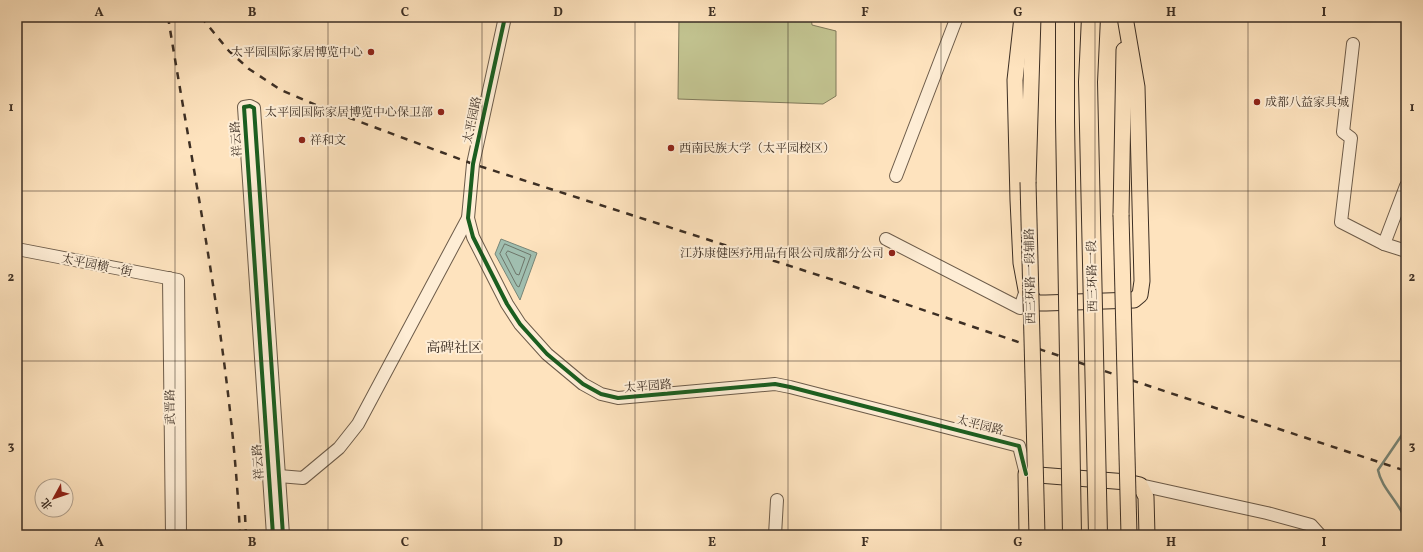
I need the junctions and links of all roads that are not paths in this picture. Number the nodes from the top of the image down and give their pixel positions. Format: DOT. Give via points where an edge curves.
graph roads {
  1 [pos="505,17"];
  2 [pos="957,17"];
  3 [pos="1022,17"];
  4 [pos="1033,17"];
  5 [pos="1065,17"];
  6 [pos="1091,17"];
  7 [pos="1125,17"];
  8 [pos="1353,44"];
  9 [pos="896,176"];
  10 [pos="1406,186"];
  11 [pos="468,218"];
  12 [pos="886,239"];
  13 [pos="1384,244"];
  14 [pos="17,249"];
  15 [pos="1406,250"];
  16 [pos="173,279"];
  17 [pos="1026,290"];
  18 [pos="1026,474"];
  19 [pos="279,476"];
  20 [pos="1140,486"];
  21 [pos="777,500"];
  22 [pos="172,535"];
  23 [pos="180,535"];
  24 [pos="273,535"];
  25 [pos="282,535"];
  26 [pos="775,535"];
  27 [pos="1027,535"];
  28 [pos="1037,535"];
  29 [pos="1072,535"];
  30 [pos="1098,535"];
  31 [pos="1129,535"];
  32 [pos="1146,535"];
  33 [pos="1320,535"];
  1 -- 11 [label="street, 太平园路" via="473,164"];
  2 -- 9 [label="street"];
  3 -- 17 [label="main road" via="1015,88 1018,208 1021,263"];
  4 -- 28 [label="main road, 西三环路一段辅路, bridge" via="1028,182"];
  5 -- 29 [label="highway, 西三环路一段, bridge"];
  6 -- 30 [label="highway, 西三环路一段, bridge" via="1088,98"];
  7 -- 17 [label="main road" via="1137,87 1142,280 1140,295 1134,300 1036,303"];
  7 -- 31 [label="main road, bridge" via="1121,215"];
  8 -- 13 [label="street" via="1343,132 1352,138 1341,222"];
  10 -- 13 [label="street"];
  11 -- 18 [label="street, 太平园路" via="507,304 520,324 547,354 583,384 601,394 618,398 640,397 775,384 1019,446"];
  11 -- 19 [label="street" via="358,424 339,448 303,478"];
  12 -- 17 [label="street" via="1020,308"];
  13 -- 15 [label="street"];
  14 -- 16 [label="street, 太平园横一街"];
  16 -- 22 [label="street, 武晋路"];
  16 -- 23 [label="street, 武晋路"];
  18 -- 20 [label="main road" via="1128,482"];
  18 -- 27 [label="main road"];
  19 -- 24 [label="street, 祥云路" via="254,108 250,106 244,108"];
  19 -- 25 [label="street, 祥云路"];
  20 -- 32 [label="main road" via="1146,497"];
  20 -- 33 [label="street" via="1267,513 1311,525"];
  21 -- 26 [label="street"];
}
